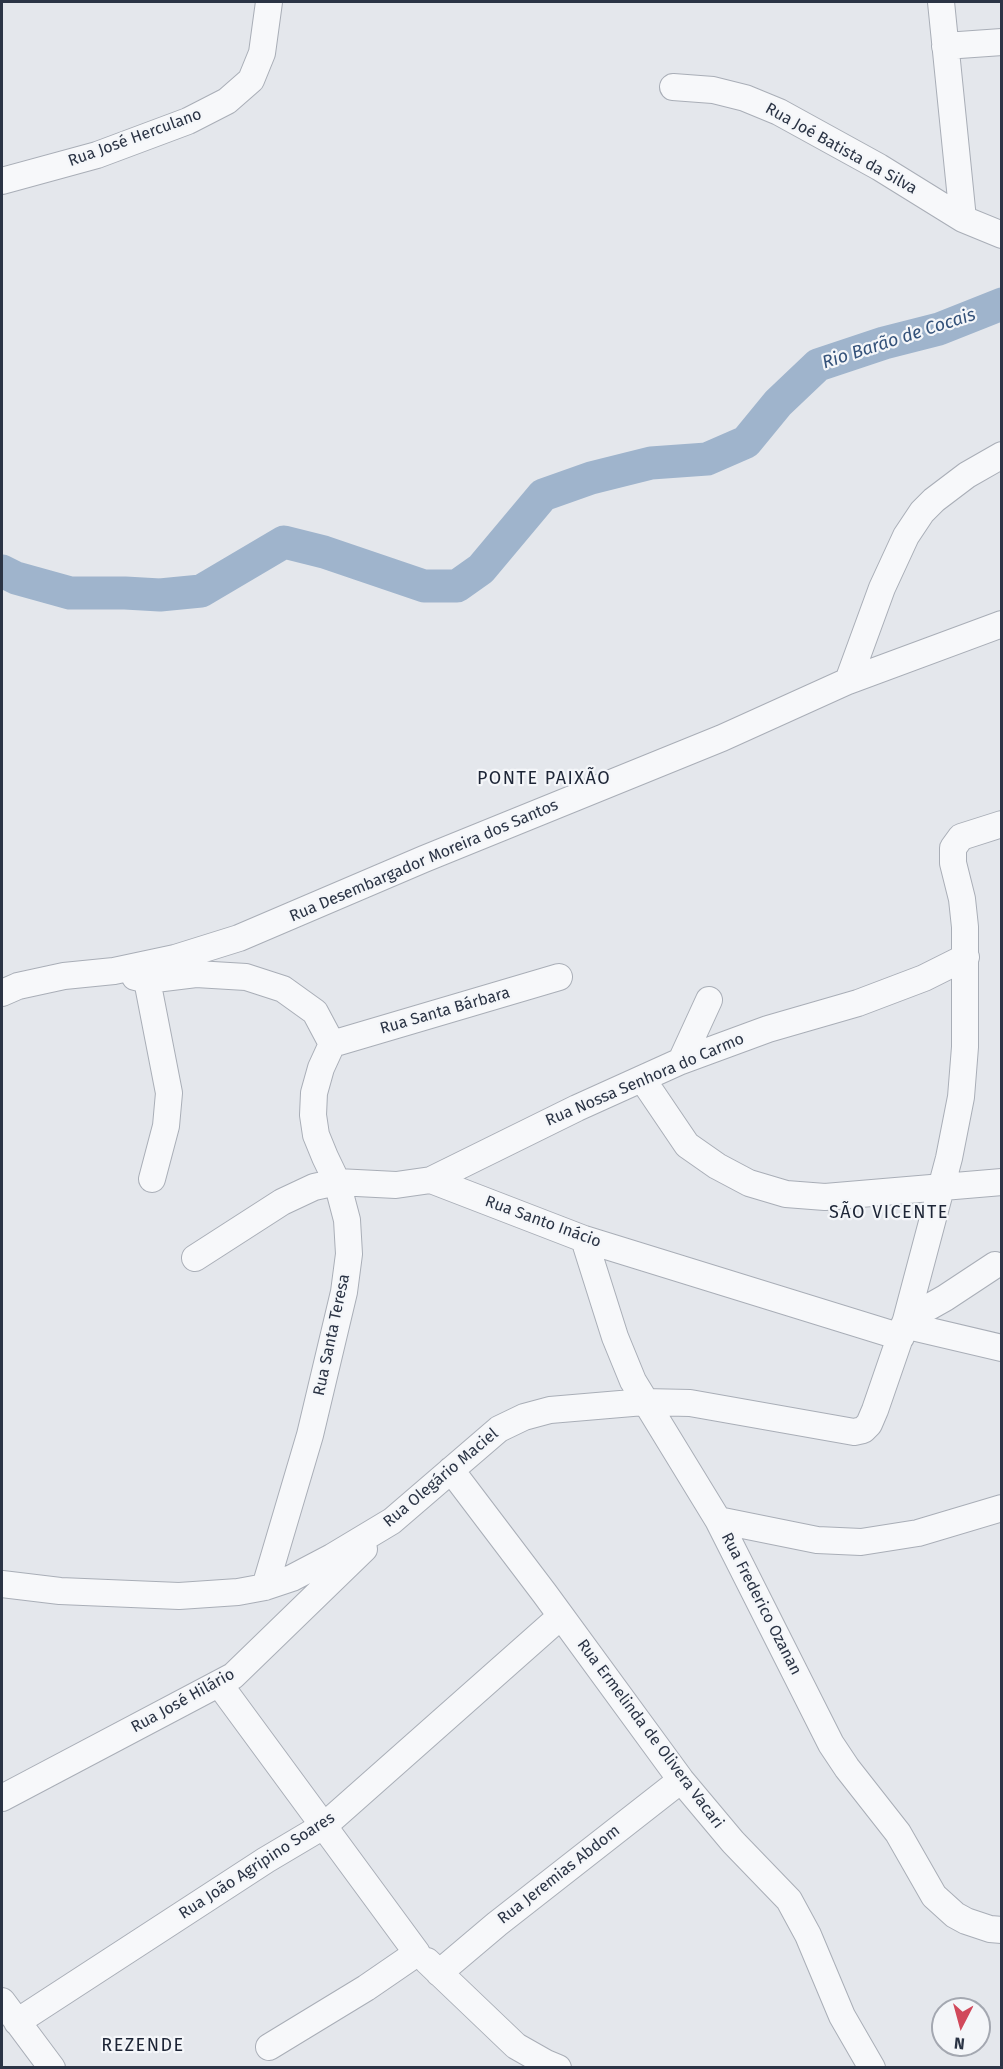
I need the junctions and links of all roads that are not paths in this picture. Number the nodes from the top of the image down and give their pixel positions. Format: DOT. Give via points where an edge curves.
graph roads {
  1 [pos="269,2"];
  2 [pos="941,2"];
  3 [pos="1002,42"];
  4 [pos="945,46"];
  5 [pos="673,87"];
  6 [pos="2,181"];
  7 [pos="963,219"];
  8 [pos="1002,235"];
  9 [pos="1002,454"];
  10 [pos="1002,624"];
  11 [pos="848,681"];
  12 [pos="1002,824"];
  13 [pos="966,957"];
  14 [pos="114,971"];
  15 [pos="559,977"];
  16 [pos="147,980"];
  17 [pos="2,993"];
  18 [pos="709,1000"];
  19 [pos="332,1044"];
  20 [pos="681,1061"];
  21 [pos="643,1080"];
  22 [pos="152,1179"];
  23 [pos="431,1180"];
  24 [pos="338,1182"];
  25 [pos="1002,1182"];
  26 [pos="942,1186"];
  27 [pos="584,1239"];
  28 [pos="195,1258"];
  29 [pos="995,1264"];
  30 [pos="904,1327"];
  31 [pos="1002,1348"];
  32 [pos="644,1402"];
  33 [pos="451,1470"];
  34 [pos="1002,1508"];
  35 [pos="718,1520"];
  36 [pos="392,1521"];
  37 [pos="2,1584"];
  38 [pos="265,1587"];
  39 [pos="561,1616"];
  40 [pos="220,1685"];
  41 [pos="681,1780"];
  42 [pos="2,1798"];
  43 [pos="325,1825"];
  44 [pos="998,1935"];
  45 [pos="417,1953"];
  46 [pos="439,1973"];
  47 [pos="7,2012"];
  48 [pos="269,2047"];
  49 [pos="52,2067"];
  50 [pos="558,2067"];
  51 [pos="872,2067"];
  1 -- 6 [label="street, Rua José Herculano" via="262,53 251,80 226,101 188,122 97,155"];
  2 -- 4 [label="street"];
  3 -- 4 [label="street"];
  4 -- 7 [label="street"];
  5 -- 7 [label="street, Rua Joé Batista da Silva" via="735,95 779,112 879,166"];
  7 -- 8 [label="street, Rua Joé Batista da Silva"];
  9 -- 11 [label="street" via="967,475 922,512 882,588"];
  10 -- 11 [label="street, Rua Desembargador Moreira dos Santos"];
  11 -- 14 [label="street, Rua Desembargador Moreira dos Santos" via="722,738 239,938 176,958"];
  12 -- 13 [label="street" via="961,837 953,848"];
  13 -- 20 [label="street, Rua Nossa Senhora do Carmo" via="858,1004 768,1029"];
  13 -- 26 [label="street" via="961,1097"];
  14 -- 16 [label="street"];
  14 -- 17 [label="street, Rua Desembargador Moreira dos Santos" via="64,976"];
  15 -- 19 [label="street, Rua Santa Bárbara"];
  16 -- 19 [label="street" via="196,974 246,977 283,989 315,1012"];
  16 -- 22 [label="street" via="169,1093 166,1126"];
  18 -- 20 [label="street"];
  19 -- 24 [label="street, Rua Santa Teresa" via="321,1068 313,1114 320,1146"];
  20 -- 21 [label="street, Rua Nossa Senhora do Carmo"];
  21 -- 23 [label="street, Rua Nossa Senhora do Carmo"];
  21 -- 26 [label="street" via="687,1145 749,1183 786,1194 825,1197"];
  23 -- 24 [label="street, Rua Santo Inácio" via="396,1185"];
  23 -- 27 [label="street, Rua Santo Inácio"];
  24 -- 28 [label="street, Rua Santo Inácio" via="314,1187 282,1202"];
  24 -- 38 [label="street, Rua Santa Teresa" via="347,1220 344,1292 310,1436"];
  25 -- 26 [label="street"];
  26 -- 30 [label="street"];
  27 -- 30 [label="street, Rua Santo Inácio"];
  27 -- 32 [label="street, Rua Frederico Ozanan" via="615,1337"];
  29 -- 30 [label="street"];
  30 -- 31 [label="street, Rua Santo Inácio"];
  30 -- 32 [label="street, Rua Olegário Maciel" via="869,1424 863,1430 854,1432 690,1403"];
  32 -- 33 [label="street, Rua Olegário Maciel" via="550,1410 524,1417 499,1429"];
  32 -- 35 [label="street, Rua Frederico Ozanan"];
  33 -- 36 [label="street, Rua Olegário Maciel"];
  33 -- 39 [label="street, Rua Ermelinda de Olivera Vacari"];
  34 -- 35 [label="street" via="918,1533 861,1542 817,1540"];
  35 -- 44 [label="street, Rua Frederico Ozanan" via="837,1754 898,1833 933,1896 955,1916"];
  36 -- 38 [label="street, Rua Olegário Maciel" via="312,1568"];
  36 -- 40 [label="street, Rua José Hilário"];
  37 -- 38 [label="street, Rua Olegário Maciel" via="60,1592 179,1596"];
  39 -- 41 [label="street, Rua Ermelinda de Olivera Vacari"];
  39 -- 43 [label="street, Rua João Agripino Soares"];
  40 -- 42 [label="street, Rua José Hilário"];
  40 -- 43 [label="street"];
  41 -- 46 [label="street, Rua Jeremias Abdom"];
  41 -- 51 [label="street, Rua Ermelinda de Olivera Vacari" via="789,1900 842,2016"];
  43 -- 45 [label="street"];
  43 -- 47 [label="street, Rua João Agripino Soares"];
  45 -- 46 [label="street"];
  45 -- 48 [label="street"];
  46 -- 50 [label="street" via="516,2046"];
  47 -- 49 [label="street"];
}
